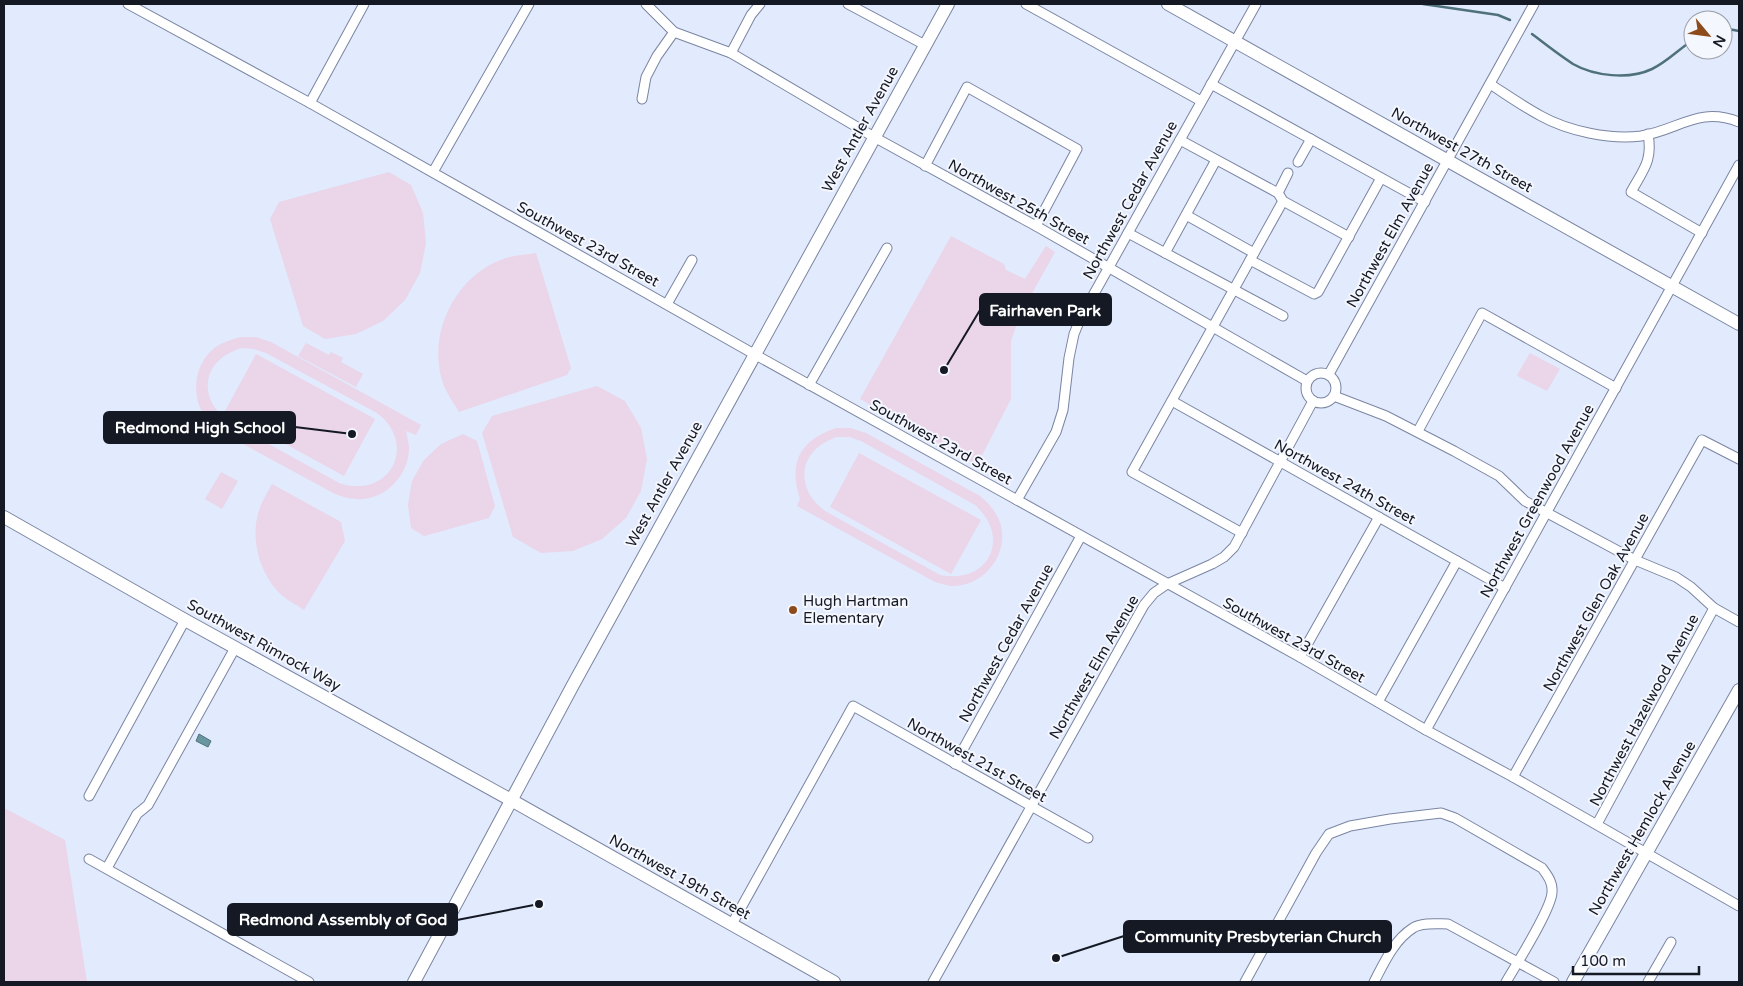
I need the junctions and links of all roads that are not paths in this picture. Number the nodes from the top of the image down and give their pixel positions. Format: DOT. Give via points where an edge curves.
graph roads {
  1 [pos="128,4"];
  2 [pos="364,4"];
  3 [pos="529,4"];
  4 [pos="646,4"];
  5 [pos="760,4"];
  6 [pos="848,4"];
  7 [pos="948,4"];
  8 [pos="1026,4"];
  9 [pos="1168,4"];
  10 [pos="1256,4"];
  11 [pos="1534,4"];
  12 [pos="674,32"];
  13 [pos="1236,42"];
  14 [pos="925,45"];
  15 [pos="731,52"];
  16 [pos="1211,84"];
  17 [pos="1490,84"];
  18 [pos="642,99"];
  19 [pos="1201,102"];
  20 [pos="310,103"];
  21 [pos="1739,122"];
  22 [pos="1648,134"];
  23 [pos="874,137"];
  24 [pos="1311,139"];
  25 [pos="1180,140"];
  26 [pos="1216,160"];
  27 [pos="1448,160"];
  28 [pos="1298,162"];
  29 [pos="1739,165"];
  30 [pos="925,166"];
  31 [pos="432,172"];
  32 [pos="1288,173"];
  33 [pos="1381,178"];
  34 [pos="1278,193"];
  35 [pos="1283,201"];
  36 [pos="1424,202"];
  37 [pos="1186,215"];
  38 [pos="1036,226"];
  39 [pos="1128,233"];
  40 [pos="1702,233"];
  41 [pos="1349,237"];
  42 [pos="887,248"];
  43 [pos="1165,253"];
  44 [pos="1252,257"];
  45 [pos="692,260"];
  46 [pos="1109,268"];
  47 [pos="1672,286"];
  48 [pos="1234,289"];
  49 [pos="667,304"];
  50 [pos="1283,316"];
  51 [pos="1739,324"];
  52 [pos="1213,327"];
  53 [pos="754,354"];
  54 [pos="1329,374"];
  55 [pos="1307,381"];
  56 [pos="809,385"];
  57 [pos="1616,388"];
  58 [pos="1334,396"];
  59 [pos="1172,400"];
  60 [pos="1313,401"];
  61 [pos="1418,431"];
  62 [pos="1739,459"];
  63 [pos="1281,462"];
  64 [pos="1017,500"];
  65 [pos="1546,514"];
  66 [pos="4,517"];
  67 [pos="1379,517"];
  68 [pos="1242,533"];
  69 [pos="1081,536"];
  70 [pos="1457,560"];
  71 [pos="1635,560"];
  72 [pos="1167,584"];
  73 [pos="1505,588"];
  74 [pos="1714,608"];
  75 [pos="185,620"];
  76 [pos="1739,622"];
  77 [pos="235,648"];
  78 [pos="1300,657"];
  79 [pos="1739,690"];
  80 [pos="1378,702"];
  81 [pos="1426,730"];
  82 [pos="956,764"];
  83 [pos="1513,777"];
  84 [pos="89,796"];
  85 [pos="511,800"];
  86 [pos="1031,806"];
  87 [pos="1597,824"];
  88 [pos="1088,838"];
  89 [pos="1647,853"];
  90 [pos="89,859"];
  91 [pos="107,868"];
  92 [pos="1739,906"];
  93 [pos="732,924"];
  94 [pos="1671,942"];
  95 [pos="1517,962"];
  96 [pos="309,982"];
  97 [pos="414,982"];
  98 [pos="834,982"];
  99 [pos="933,982"];
  100 [pos="1245,982"];
  101 [pos="1374,982"];
  102 [pos="1506,982"];
  103 [pos="1554,982"];
  104 [pos="1573,982"];
  105 [pos="1648,982"];
  1 -- 20 [label="street, Southwest 23rd Street"];
  2 -- 20 [label="street"];
  3 -- 31 [label="street"];
  4 -- 12 [label="street"];
  5 -- 15 [label="street"];
  6 -- 14 [label="street"];
  7 -- 14 [label="street, West Antler Avenue"];
  8 -- 19 [label="street"];
  9 -- 13 [label="street, Northwest 27th Street"];
  10 -- 13 [label="street, Northwest Cedar Avenue"];
  11 -- 17 [label="street, Northwest Elm Avenue"];
  12 -- 15 [label="street, Northwest 25th Street"];
  12 -- 18 [label="street" via="646,77"];
  13 -- 16 [label="street, Northwest Cedar Avenue"];
  13 -- 27 [label="street, Northwest 27th Street"];
  14 -- 23 [label="street, West Antler Avenue"];
  15 -- 23 [label="street, Northwest 25th Street"];
  16 -- 19 [label="street, Northwest Cedar Avenue"];
  16 -- 24 [label="street"];
  17 -- 22 [label="street" via="1543,117 1567,127 1621,137"];
  17 -- 27 [label="street, Northwest Elm Avenue"];
  19 -- 25 [label="street, Northwest Cedar Avenue"];
  20 -- 31 [label="street, Southwest 23rd Street"];
  21 -- 22 [label="street" via="1726,116 1709,115"];
  22 -- 40 [label="street" via="1648,161 1631,192"];
  23 -- 30 [label="street, Northwest 25th Street"];
  23 -- 53 [label="street, West Antler Avenue"];
  24 -- 28 [label="street"];
  24 -- 33 [label="street"];
  25 -- 26 [label="street"];
  25 -- 39 [label="street, Northwest Cedar Avenue"];
  26 -- 34 [label="street"];
  26 -- 37 [label="street"];
  27 -- 36 [label="street, Northwest Elm Avenue"];
  27 -- 47 [label="street, Northwest 27th Street"];
  29 -- 40 [label="street, Northwest Greenwood Avenue"];
  30 -- 38 [label="street, Northwest 25th Street"];
  30 -- 38 [label="street" via="967,87 1077,149"];
  31 -- 49 [label="street, Southwest 23rd Street"];
  32 -- 34 [label="street"];
  33 -- 36 [label="street"];
  33 -- 41 [label="street"];
  34 -- 35 [label="street"];
  35 -- 41 [label="street"];
  35 -- 44 [label="street"];
  36 -- 54 [label="street, Northwest Elm Avenue"];
  37 -- 43 [label="street"];
  37 -- 44 [label="street"];
  38 -- 46 [label="street, Northwest 25th Street"];
  39 -- 43 [label="street"];
  39 -- 46 [label="street, Northwest Cedar Avenue"];
  40 -- 47 [label="street, Northwest Greenwood Avenue"];
  41 -- 44 [label="street" via="1314,294"];
  42 -- 56 [label="street"];
  43 -- 48 [label="street"];
  44 -- 48 [label="street"];
  45 -- 49 [label="street"];
  46 -- 52 [label="street, Northwest 25th Street"];
  46 -- 64 [label="street, Northwest Cedar Avenue" via="1074,334 1063,410 1056,432"];
  47 -- 51 [label="street, Northwest 27th Street"];
  47 -- 57 [label="street, Northwest Greenwood Avenue"];
  48 -- 50 [label="street"];
  48 -- 52 [label="street"];
  49 -- 53 [label="street, Southwest 23rd Street"];
  52 -- 55 [label="street, Northwest 25th Street"];
  52 -- 59 [label="street"];
  53 -- 56 [label="street, Southwest 23rd Street"];
  53 -- 85 [label="street, West Antler Avenue"];
  54 -- 55 [label="street" via="1319,372"];
  54 -- 58 [label="street" via="1335,382"];
  55 -- 60 [label="street" via="1307,395"];
  56 -- 64 [label="street, Southwest 23rd Street"];
  57 -- 61 [label="street" via="1482,312"];
  57 -- 65 [label="street, Northwest Greenwood Avenue"];
  58 -- 60 [label="street" via="1323,403"];
  58 -- 61 [label="street"];
  59 -- 63 [label="street, Northwest 24th Street"];
  59 -- 68 [label="street" via="1132,472"];
  60 -- 63 [label="street, Northwest Elm Avenue"];
  61 -- 65 [label="street" via="1499,476 1518,496"];
  62 -- 71 [label="street, Northwest Glen Oak Avenue" via="1702,440"];
  63 -- 67 [label="street, Northwest 24th Street"];
  63 -- 68 [label="street, Northwest Elm Avenue"];
  64 -- 69 [label="street, Southwest 23rd Street"];
  65 -- 71 [label="street"];
  65 -- 73 [label="street, Northwest Greenwood Avenue"];
  66 -- 75 [label="street, Southwest Rimrock Way"];
  67 -- 70 [label="street, Northwest 24th Street"];
  67 -- 78 [label="street"];
  68 -- 72 [label="street, Northwest Elm Avenue" via="1224,557"];
  69 -- 72 [label="street, Southwest 23rd Street"];
  69 -- 82 [label="street, Northwest Cedar Avenue"];
  70 -- 73 [label="street, Northwest 24th Street"];
  70 -- 80 [label="street"];
  71 -- 74 [label="street" via="1676,577"];
  71 -- 83 [label="street, Northwest Glen Oak Avenue"];
  72 -- 78 [label="street, Southwest 23rd Street"];
  72 -- 86 [label="street, Northwest Elm Avenue" via="1144,605"];
  73 -- 81 [label="street, Northwest Greenwood Avenue"];
  74 -- 76 [label="street"];
  74 -- 87 [label="street, Northwest Hazelwood Avenue"];
  75 -- 77 [label="street, Southwest Rimrock Way"];
  75 -- 84 [label="street"];
  77 -- 85 [label="street, Southwest Rimrock Way"];
  77 -- 91 [label="street" via="148,805 137,814"];
  78 -- 80 [label="street, Southwest 23rd Street"];
  79 -- 89 [label="street, Northwest Hemlock Avenue"];
  80 -- 81 [label="street, Southwest 23rd Street"];
  81 -- 83 [label="street, Southwest 23rd Street"];
  82 -- 86 [label="street, Northwest 21st Street"];
  82 -- 93 [label="street, Northwest 21st Street" via="853,706"];
  83 -- 87 [label="street, Southwest 23rd Street"];
  85 -- 93 [label="street, Northwest 19th Street"];
  85 -- 97 [label="street, West Antler Avenue"];
  86 -- 88 [label="street, Northwest 21st Street"];
  86 -- 99 [label="street, Northwest Elm Avenue"];
  87 -- 89 [label="street, Southwest 23rd Street"];
  89 -- 92 [label="street, Southwest 23rd Street"];
  89 -- 104 [label="street, Northwest Hemlock Avenue"];
  90 -- 91 [label="street"];
  91 -- 96 [label="street"];
  93 -- 98 [label="street, Northwest 19th Street"];
  94 -- 105 [label="street"];
  95 -- 100 [label="street" via="1546,911 1553,892 1549,878 1542,868 1441,813 1350,826 1329,834"];
  95 -- 101 [label="street" via="1448,924 1434,924 1414,927 1394,946"];
  95 -- 102 [label="street"];
  95 -- 103 [label="street"];
}
